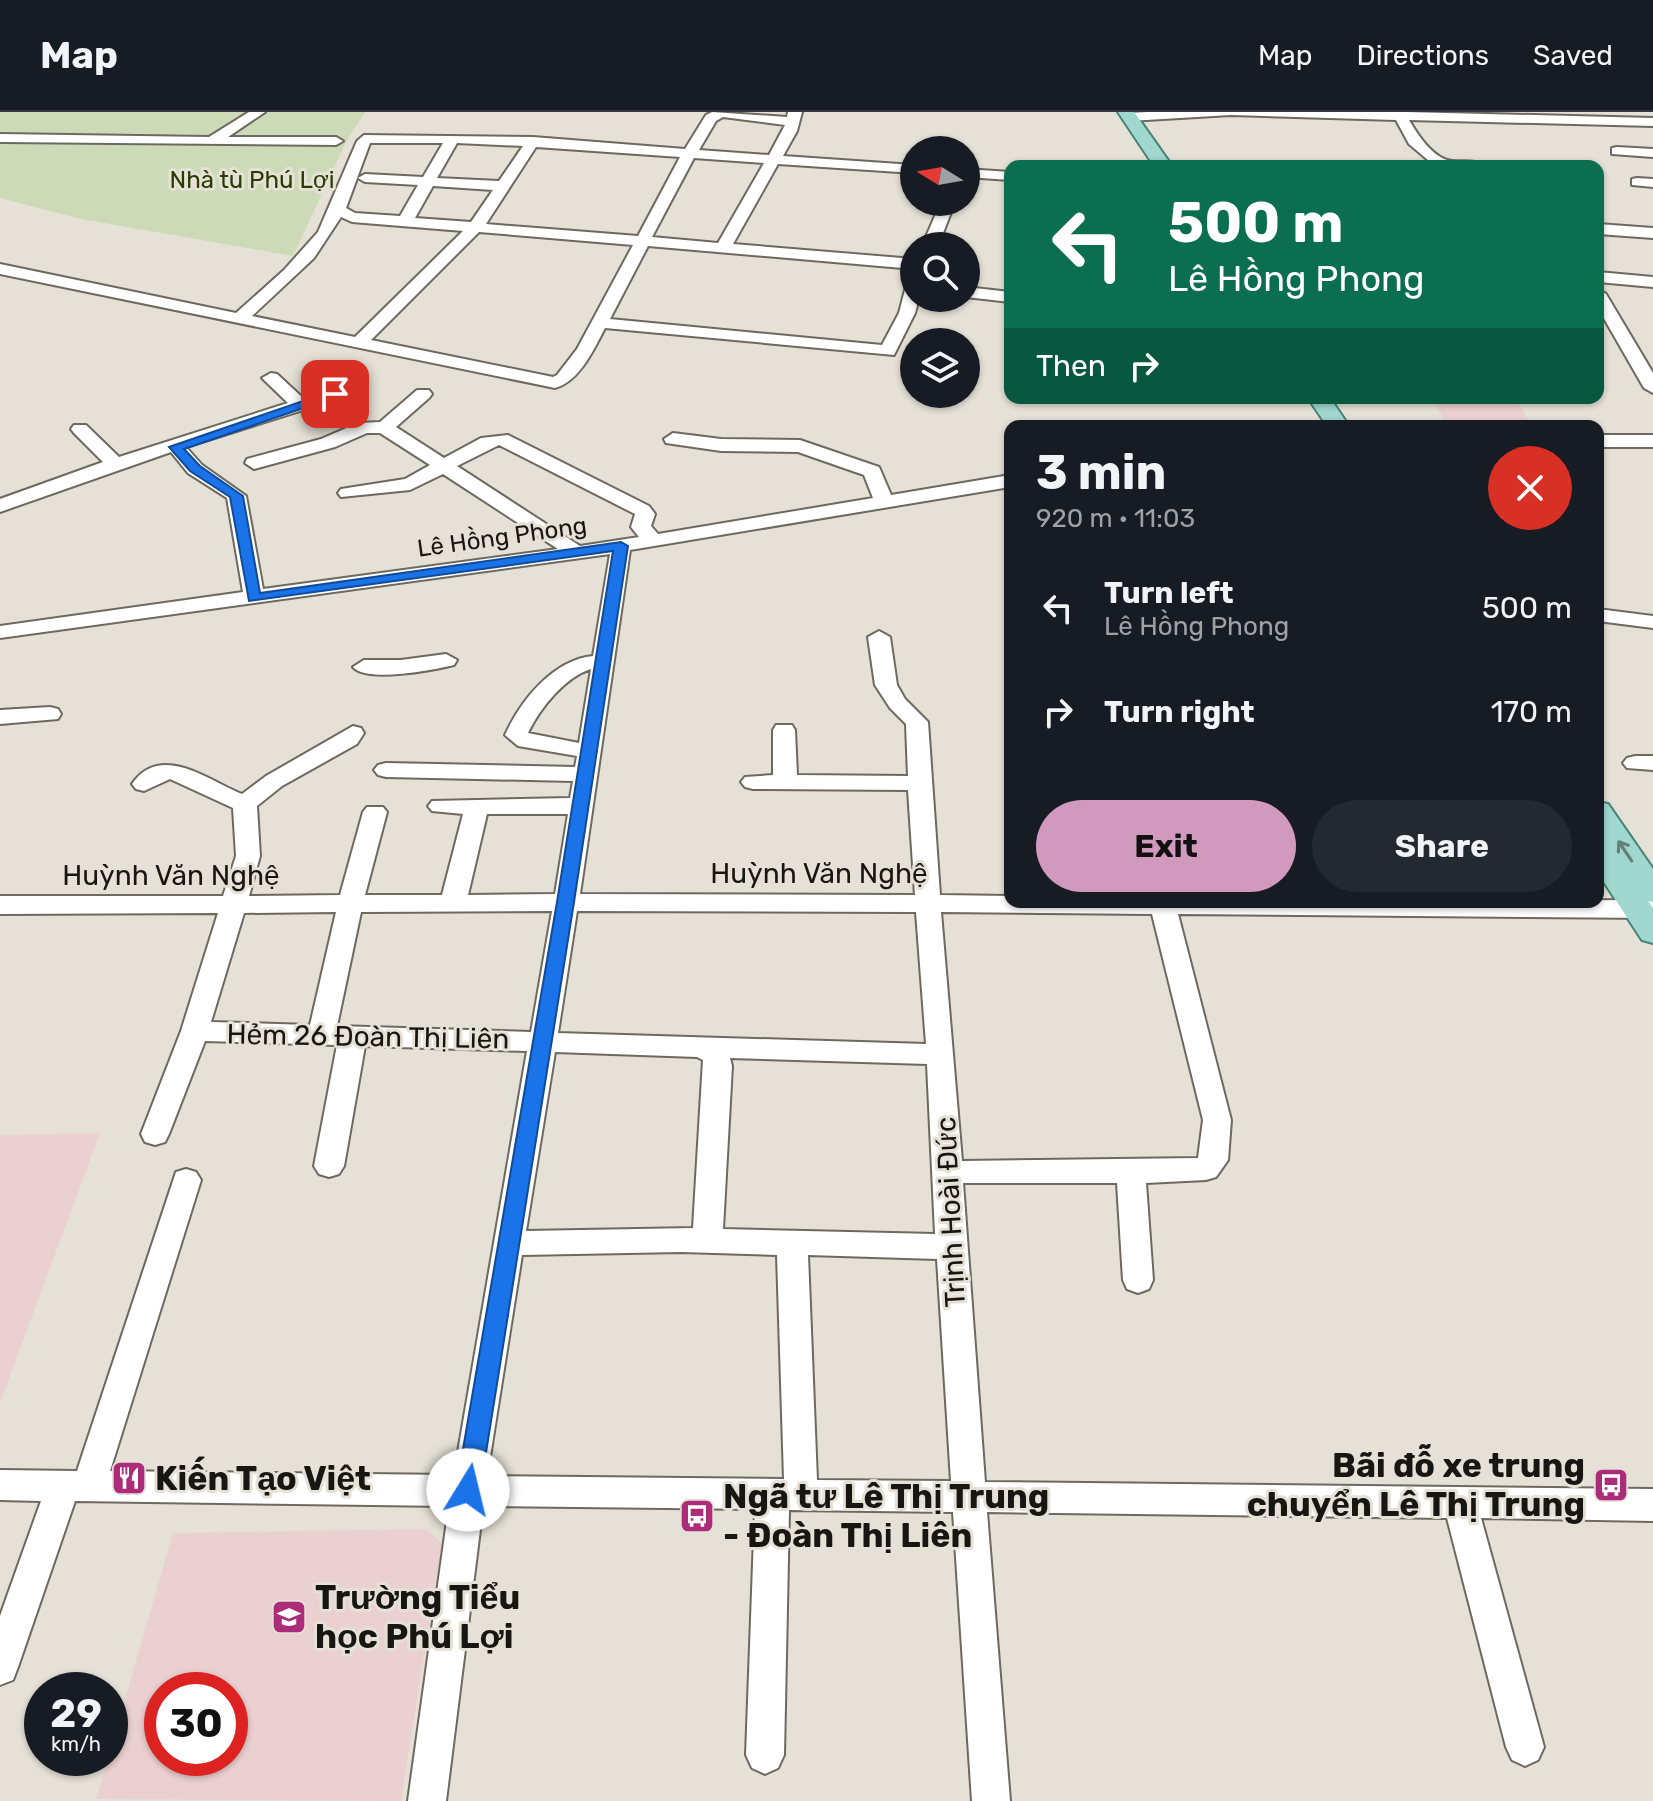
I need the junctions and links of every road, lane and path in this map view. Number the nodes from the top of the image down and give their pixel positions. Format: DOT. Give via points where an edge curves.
graph roads {
  1 [pos="258,112"];
  2 [pos="722,112"];
  3 [pos="1227,112"];
  4 [pos="1235,112"];
  5 [pos="1399,113"];
  6 [pos="1120,115"];
  7 [pos="1586,116"];
  8 [pos="794,117"];
  9 [pos="1653,122"];
  10 [pos="0,138"];
  11 [pos="453,138"];
  12 [pos="212,141"];
  13 [pos="336,141"];
  14 [pos="533,141"];
  15 [pos="1617,151"];
  16 [pos="690,152"];
  17 [pos="1653,153"];
  18 [pos="773,158"];
  19 [pos="1143,160"];
  20 [pos="1158,160"];
  21 [pos="1437,160"];
  22 [pos="900,168"];
  23 [pos="980,174"];
  24 [pos="1004,176"];
  25 [pos="365,178"];
  26 [pos="428,182"];
  27 [pos="1637,182"];
  28 [pos="1653,183"];
  29 [pos="503,186"];
  30 [pos="337,209"];
  31 [pos="406,220"];
  32 [pos="475,228"];
  33 [pos="1604,229"];
  34 [pos="1653,233"];
  35 [pos="644,243"];
  36 [pos="722,249"];
  37 [pos="900,263"];
  38 [pos="0,269"];
  39 [pos="1604,278"];
  40 [pos="1653,282"];
  41 [pos="980,294"];
  42 [pos="1004,296"];
  43 [pos="907,312"];
  44 [pos="240,318"];
  45 [pos="1605,319"];
  46 [pos="600,323"];
  47 [pos="361,341"];
  48 [pos="271,378"];
  49 [pos="1653,388"];
  50 [pos="351,389"];
  51 [pos="423,394"];
  52 [pos="299,404"];
  53 [pos="384,428"];
  54 [pos="80,429"];
  55 [pos="1604,434"];
  56 [pos="1653,435"];
  57 [pos="673,439"];
  58 [pos="1604,441"];
  59 [pos="1653,441"];
  60 [pos="176,447"];
  61 [pos="254,463"];
  62 [pos="116,465"];
  63 [pos="446,466"];
  64 [pos="1004,482"];
  65 [pos="1004,492"];
  66 [pos="348,493"];
  67 [pos="884,502"];
  68 [pos="0,506"];
  69 [pos="653,540"];
  70 [pos="621,551"];
  71 [pos="576,552"];
  72 [pos="254,598"];
  73 [pos="1604,616"];
  74 [pos="1653,622"];
  75 [pos="0,632"];
  76 [pos="879,637"];
  77 [pos="0,641"];
  78 [pos="446,660"];
  79 [pos="601,662"];
  80 [pos="364,667"];
  81 [pos="50,714"];
  82 [pos="0,717"];
  83 [pos="784,730"];
  84 [pos="353,733"];
  85 [pos="587,763"];
  86 [pos="386,770"];
  87 [pos="753,782"];
  88 [pos="785,782"];
  89 [pos="919,783"];
  90 [pos="144,784"];
  91 [pos="245,804"];
  92 [pos="440,806"];
  93 [pos="477,806"];
  94 [pos="581,806"];
  95 [pos="375,812"];
  96 [pos="1604,823"];
  97 [pos="1604,857"];
  98 [pos="566,902"];
  99 [pos="453,903"];
  100 [pos="350,904"];
  101 [pos="927,904"];
  102 [pos="1004,904"];
  103 [pos="0,905"];
  104 [pos="233,905"];
  105 [pos="1164,908"];
  106 [pos="1549,908"];
  107 [pos="1649,911"];
  108 [pos="195,1031"];
  109 [pos="322,1034"];
  110 [pos="353,1035"];
  111 [pos="540,1040"];
  112 [pos="701,1047"];
  113 [pos="939,1054"];
  114 [pos="155,1134"];
  115 [pos="329,1166"];
  116 [pos="1131,1171"];
  117 [pos="949,1172"];
  118 [pos="186,1180"];
  119 [pos="707,1240"];
  120 [pos="792,1241"];
  121 [pos="509,1243"];
  122 [pos="951,1247"];
  123 [pos="1138,1280"];
  124 [pos="0,1485"];
  125 [pos="76,1485"];
  126 [pos="468,1490"];
  127 [pos="786,1496"];
  128 [pos="969,1499"];
  129 [pos="1460,1503"];
  130 [pos="1653,1505"];
  131 [pos="0,1667"];
  132 [pos="1525,1747"];
  133 [pos="765,1755"];
  134 [pos="427,1801"];
  135 [pos="991,1801"];
  1 -- 12 [label="street"];
  2 -- 8 [label="street"];
  2 -- 16 [label="street" via="711,118"];
  3 -- 6 [label="street"];
  4 -- 5 [label="street"];
  5 -- 7 [label="street"];
  5 -- 21 [label="street" via="1414,141"];
  6 -- 19 [label="main road"];
  6 -- 20 [label="main road"];
  7 -- 9 [label="street"];
  8 -- 18 [label="street"];
  10 -- 12 [label="street"];
  11 -- 14 [label="street"];
  11 -- 26 [label="street"];
  11 -- 30 [label="street" via="366,139"];
  12 -- 13 [label="street"];
  14 -- 16 [label="street"];
  14 -- 29 [label="street"];
  15 -- 17 [label="street"];
  16 -- 18 [label="street"];
  16 -- 35 [label="street"];
  18 -- 22 [label="street"];
  18 -- 36 [label="street"];
  23 -- 24 [label="street"];
  25 -- 26 [label="street"];
  26 -- 29 [label="street"];
  26 -- 31 [label="street"];
  27 -- 28 [label="street"];
  29 -- 32 [label="street"];
  30 -- 31 [label="street" via="352,217"];
  30 -- 44 [label="street" via="318,243"];
  31 -- 32 [label="street"];
  32 -- 35 [label="street"];
  32 -- 47 [label="street"];
  33 -- 34 [label="street"];
  35 -- 36 [label="street"];
  35 -- 46 [label="street"];
  36 -- 37 [label="street"];
  38 -- 44 [label="street"];
  39 -- 40 [label="street"];
  41 -- 42 [label="street"];
  43 -- 46 [label="street" via="888,351"];
  44 -- 47 [label="street"];
  45 -- 49 [label="street"];
  46 -- 47 [label="street" via="563,379 553,383"];
  48 -- 52 [label="street"];
  50 -- 52 [label="street"];
  51 -- 53 [label="street"];
  52 -- 60 [label="street"];
  53 -- 61 [label="street" via="364,427 328,443"];
  53 -- 63 [label="street"];
  54 -- 62 [label="street"];
  55 -- 56 [label="street"];
  57 -- 67 [label="street" via="800,446 872,471"];
  58 -- 59 [label="street"];
  60 -- 62 [label="street"];
  60 -- 72 [label="street" via="195,469 236,496"];
  62 -- 68 [label="street"];
  63 -- 66 [label="street" via="410,484"];
  63 -- 69 [label="street" via="501,439 642,510 641,527"];
  63 -- 71 [label="street"];
  64 -- 67 [label="street, Lê Hồng Phong"];
  65 -- 70 [label="street, Lê Hồng Phong"];
  67 -- 69 [label="street, Lê Hồng Phong"];
  69 -- 70 [label="street, Lê Hồng Phong"];
  70 -- 71 [label="street, Lê Hồng Phong"];
  70 -- 77 [label="street, Lê Hồng Phong"];
  70 -- 79 [label="street"];
  71 -- 72 [label="street, Lê Hồng Phong"];
  72 -- 75 [label="street, Lê Hồng Phong"];
  73 -- 74 [label="street"];
  76 -- 89 [label="street, Trịnh Hoài Đức" via="882,680 917,722"];
  78 -- 80 [label="street"];
  79 -- 85 [label="street"];
  79 -- 85 [label="street" via="577,666 559,681 516,735"];
  81 -- 82 [label="street"];
  83 -- 88 [label="street"];
  84 -- 91 [label="street"];
  85 -- 86 [label="street"];
  85 -- 94 [label="street"];
  87 -- 88 [label="street"];
  88 -- 89 [label="street"];
  89 -- 101 [label="street, Trịnh Hoài Đức"];
  90 -- 91 [label="street" via="174,771"];
  91 -- 104 [label="street" via="248,856"];
  92 -- 93 [label="street"];
  93 -- 94 [label="street"];
  93 -- 99 [label="street"];
  94 -- 98 [label="street"];
  95 -- 100 [label="street"];
  107 -- 96 [label="main road, one-way"];
  97 -- 107 [label="main road"];
  98 -- 99 [label="street, Huỳnh Văn Nghệ"];
  98 -- 101 [label="street, Huỳnh Văn Nghệ"];
  98 -- 111 [label="street"];
  99 -- 100 [label="street, Huỳnh Văn Nghệ"];
  100 -- 104 [label="street, Huỳnh Văn Nghệ"];
  100 -- 109 [label="street"];
  101 -- 102 [label="street, Huỳnh Văn Nghệ"];
  101 -- 113 [label="street, Trịnh Hoài Đức"];
  103 -- 104 [label="street, Huỳnh Văn Nghệ"];
  104 -- 108 [label="street"];
  105 -- 116 [label="street" via="1217,1120 1214,1160 1206,1169"];
  106 -- 107 [label="street, Huỳnh Văn Nghệ"];
  108 -- 109 [label="street, Hẻm 26 Đoàn Thị Liên"];
  108 -- 114 [label="street"];
  109 -- 110 [label="street, Hẻm 26 Đoàn Thị Liên"];
  110 -- 111 [label="street, Hẻm 26 Đoàn Thị Liên"];
  110 -- 115 [label="street"];
  111 -- 112 [label="street, Hẻm 26 Đoàn Thị Liên"];
  111 -- 121 [label="street"];
  112 -- 113 [label="street, Hẻm 26 Đoàn Thị Liên"];
  112 -- 119 [label="street" via="715,1054 718,1066"];
  113 -- 117 [label="street, Trịnh Hoài Đức"];
  116 -- 117 [label="street"];
  116 -- 123 [label="street"];
  117 -- 122 [label="street, Trịnh Hoài Đức"];
  118 -- 125 [label="street"];
  119 -- 120 [label="street"];
  119 -- 121 [label="street"];
  120 -- 122 [label="street"];
  120 -- 127 [label="street"];
  121 -- 126 [label="street"];
  122 -- 128 [label="street, Trịnh Hoài Đức"];
  124 -- 125 [label="street"];
  125 -- 126 [label="street"];
  125 -- 131 [label="street"];
  126 -- 127 [label="street"];
  126 -- 134 [label="street"];
  127 -- 128 [label="street"];
  127 -- 133 [label="street"];
  128 -- 129 [label="street"];
  128 -- 135 [label="street, Trịnh Hoài Đức"];
  129 -- 130 [label="street"];
  129 -- 132 [label="street"];
}
